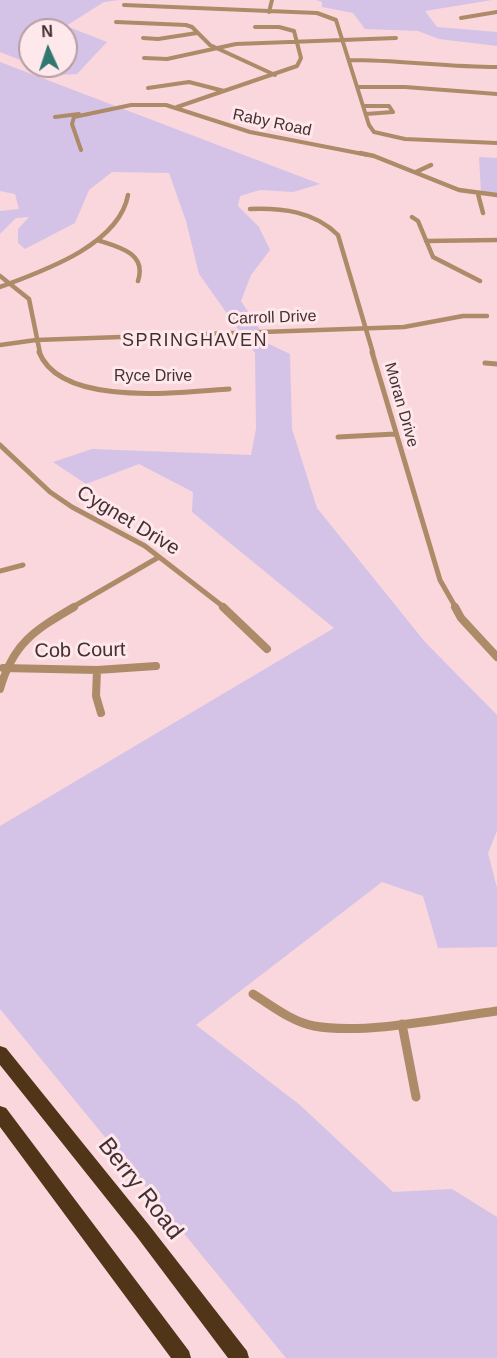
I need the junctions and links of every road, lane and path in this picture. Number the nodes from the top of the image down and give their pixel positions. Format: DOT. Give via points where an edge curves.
graph roads {
  1 [pos="211,0"];
  2 [pos="272,0"];
  3 [pos="124,5"];
  4 [pos="207,10"];
  5 [pos="269,12"];
  6 [pos="497,12"];
  7 [pos="461,18"];
  8 [pos="116,22"];
  9 [pos="255,27"];
  10 [pos="197,33"];
  11 [pos="143,38"];
  12 [pos="396,38"];
  13 [pos="342,41"];
  14 [pos="298,43"];
  15 [pos="216,48"];
  16 [pos="144,58"];
  17 [pos="349,60"];
  18 [pos="497,67"];
  19 [pos="275,75"];
  20 [pos="357,87"];
  21 [pos="148,88"];
  22 [pos="224,91"];
  23 [pos="497,94"];
  24 [pos="363,106"];
  25 [pos="177,107"];
  26 [pos="85,113"];
  27 [pos="366,114"];
  28 [pos="55,117"];
  29 [pos="497,143"];
  30 [pos="81,150"];
  31 [pos="431,165"];
  32 [pos="416,172"];
  33 [pos="478,194"];
  34 [pos="128,195"];
  35 [pos="497,195"];
  36 [pos="250,209"];
  37 [pos="483,213"];
  38 [pos="412,217"];
  39 [pos="97,240"];
  40 [pos="497,240"];
  41 [pos="426,242"];
  42 [pos="0,276"];
  43 [pos="138,281"];
  44 [pos="480,281"];
  45 [pos="12,283"];
  46 [pos="0,287"];
  47 [pos="487,316"];
  48 [pos="365,328"];
  49 [pos="36,340"];
  50 [pos="0,345"];
  51 [pos="484,363"];
  52 [pos="497,364"];
  53 [pos="229,389"];
  54 [pos="395,434"];
  55 [pos="338,437"];
  56 [pos="0,445"];
  57 [pos="159,557"];
  58 [pos="23,565"];
  59 [pos="0,571"];
  60 [pos="267,649"];
  61 [pos="497,657"];
  62 [pos="156,666"];
  63 [pos="2,668"];
  64 [pos="97,670"];
  65 [pos="0,689"];
  66 [pos="101,713"];
  67 [pos="253,994"];
  68 [pos="497,1011"];
  69 [pos="402,1024"];
  70 [pos="0,1053"];
  71 [pos="6,1070"];
  72 [pos="416,1097"];
  73 [pos="0,1114"];
  74 [pos="182,1358"];
  75 [pos="240,1358"];
  1 -- 4 [label="street"];
  2 -- 5 [label="street"];
  3 -- 4 [label="street"];
  4 -- 5 [label="street"];
  5 -- 13 [label="street" via="331,17 336,20"];
  6 -- 7 [label="street"];
  8 -- 10 [label="street" via="177,23 192,27"];
  9 -- 14 [label="street" via="291,30"];
  10 -- 11 [label="street"];
  10 -- 15 [label="street"];
  12 -- 13 [label="street"];
  13 -- 14 [label="street"];
  13 -- 17 [label="street"];
  14 -- 15 [label="street"];
  14 -- 19 [label="street" via="301,61"];
  15 -- 16 [label="street" via="167,59"];
  15 -- 19 [label="street"];
  17 -- 18 [label="street"];
  17 -- 20 [label="street"];
  19 -- 22 [label="street"];
  20 -- 23 [label="street"];
  20 -- 24 [label="street"];
  21 -- 22 [label="street" via="194,82"];
  22 -- 25 [label="street"];
  24 -- 27 [label="street"];
  24 -- 27 [label="street" via="389,106 393,112"];
  25 -- 26 [label="street, Raby Road" via="138,104"];
  25 -- 32 [label="street, Raby Road" via="237,129 362,153"];
  26 -- 28 [label="street, Raby Road"];
  26 -- 30 [label="street" via="74,117 72,124"];
  27 -- 29 [label="street" via="374,132 388,137"];
  31 -- 32 [label="street"];
  32 -- 33 [label="street, Raby Road"];
  33 -- 35 [label="street, Raby Road"];
  33 -- 37 [label="street"];
  34 -- 39 [label="street" via="122,216"];
  36 -- 48 [label="street, Moran Drive" via="297,212 322,221 336,232"];
  38 -- 41 [label="street" via="418,221"];
  39 -- 43 [label="street" via="136,255 141,271"];
  39 -- 45 [label="street"];
  40 -- 41 [label="street"];
  41 -- 44 [label="street" via="438,261"];
  42 -- 45 [label="street, Ryce Drive"];
  45 -- 46 [label="street"];
  45 -- 49 [label="street, Ryce Drive" via="29,298"];
  47 -- 48 [label="street, Carroll Drive"];
  48 -- 49 [label="street, Carroll Drive"];
  48 -- 54 [label="street, Moran Drive"];
  49 -- 50 [label="street, Carroll Drive"];
  49 -- 53 [label="street, Ryce Drive" via="41,357 57,374 95,389"];
  51 -- 52 [label="street"];
  54 -- 55 [label="street"];
  54 -- 61 [label="street, Moran Drive" via="446,593 460,618"];
  56 -- 57 [label="street, Cygnet Drive" via="26,474 53,494"];
  57 -- 60 [label="street, Cygnet Drive" via="200,586"];
  57 -- 63 [label="street" via="34,630"];
  58 -- 59 [label="street"];
  62 -- 64 [label="street, Cob Court"];
  63 -- 64 [label="street, Cob Court"];
  63 -- 65 [label="street"];
  64 -- 66 [label="street" via="96,696"];
  67 -- 69 [label="street" via="313,1026"];
  68 -- 69 [label="street"];
  69 -- 72 [label="street"];
  70 -- 71 [label="highway, Berry Road"];
  71 -- 75 [label="highway, Berry Road" via="143,1231"];
  73 -- 74 [label="highway"];
}
